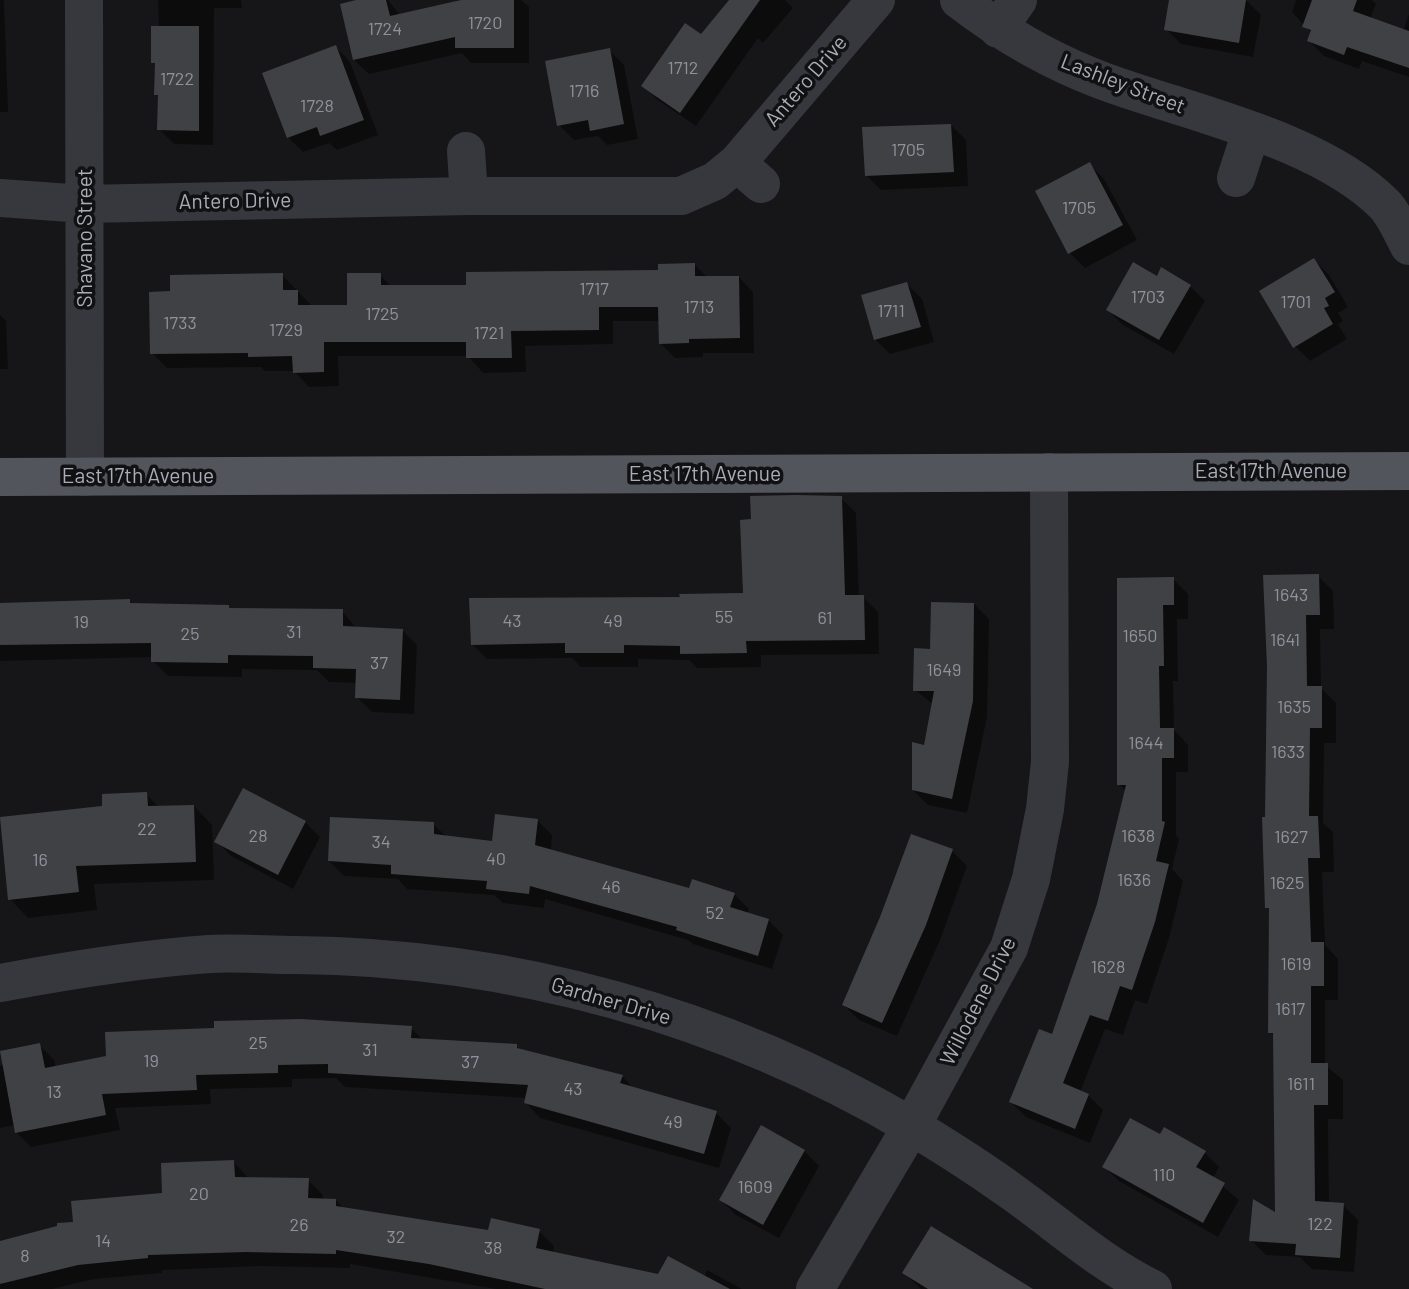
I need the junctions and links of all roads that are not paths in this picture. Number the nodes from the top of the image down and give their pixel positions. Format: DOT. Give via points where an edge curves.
graph roads {
  1 [pos="84,0"];
  2 [pos="876,0"];
  3 [pos="959,0"];
  4 [pos="1008,14"];
  5 [pos="1251,132"];
  6 [pos="466,151"];
  7 [pos="1236,178"];
  8 [pos="469,196"];
  9 [pos="0,198"];
  10 [pos="1398,200"];
  11 [pos="85,204"];
  12 [pos="1409,246"];
  13 [pos="1409,471"];
  14 [pos="1049,472"];
  15 [pos="0,477"];
  16 [pos="85,477"];
  17 [pos="0,983"];
  18 [pos="911,1127"];
  19 [pos="815,1289"];
  20 [pos="1153,1289"];
  1 -- 11 [label="street, Shavano Street"];
  2 -- 8 [label="street, Antero Drive" via="749,174 715,181 681,196"];
  3 -- 4 [label="street, Lashley Street"];
  4 -- 5 [label="street, Lashley Street" via="1100,80"];
  5 -- 7 [label="street"];
  5 -- 10 [label="street, Lashley Street" via="1323,160 1368,190"];
  6 -- 8 [label="street"];
  8 -- 11 [label="street, Antero Drive"];
  9 -- 11 [label="street, Antero Drive"];
  10 -- 12 [label="street, Lashley Street"];
  11 -- 16 [label="street, Shavano Street"];
  13 -- 14 [label="main road, East 17th Avenue"];
  14 -- 16 [label="main road, East 17th Avenue"];
  14 -- 18 [label="street, Willodene Drive" via="1050,750 1045,809 1031,879 1009,948"];
  15 -- 16 [label="main road, East 17th Avenue"];
  17 -- 18 [label="street, Gardner Drive" via="101,964 213,954 362,956 507,973 611,997 713,1031 840,1087"];
  18 -- 19 [label="street, Willodene Drive"];
  18 -- 20 [label="street, Gardner Drive" via="1014,1193 1120,1273"];
}
